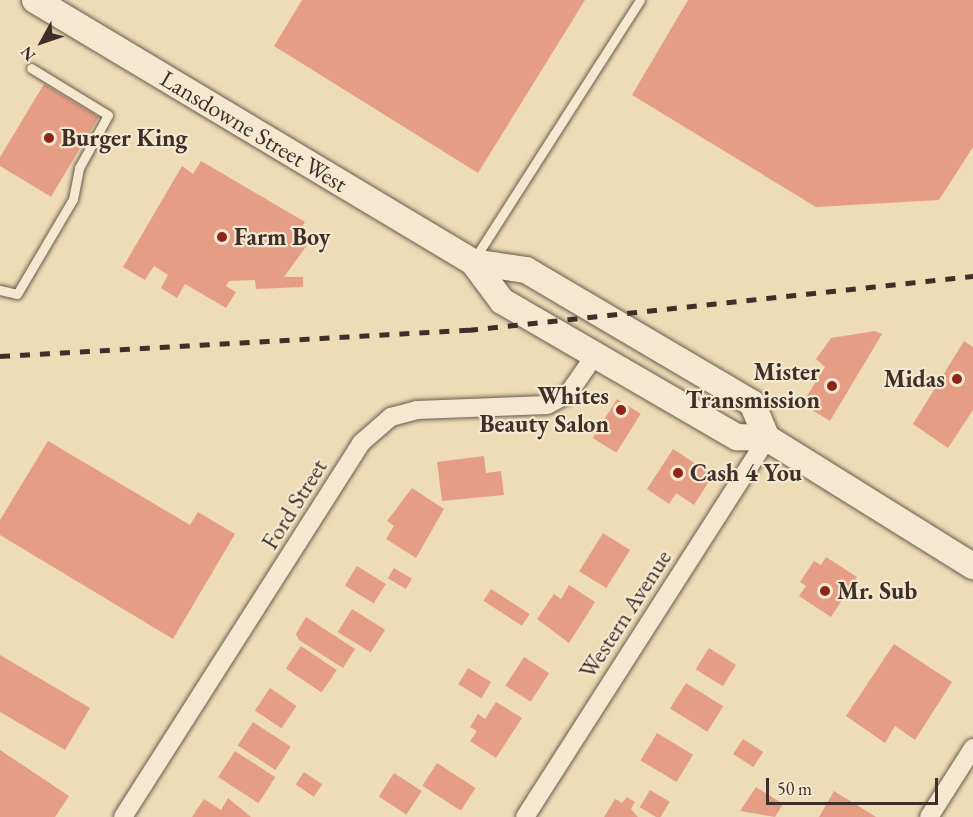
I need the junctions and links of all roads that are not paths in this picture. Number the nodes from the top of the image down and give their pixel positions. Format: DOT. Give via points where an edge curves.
graph roads {
  1 [pos="35,0"];
  2 [pos="640,0"];
  3 [pos="31,68"];
  4 [pos="472,262"];
  5 [pos="0,290"];
  6 [pos="595,355"];
  7 [pos="767,438"];
  8 [pos="973,566"];
  9 [pos="973,748"];
  10 [pos="123,817"];
  11 [pos="525,817"];
  12 [pos="929,817"];
  1 -- 4 [label="main road, Lansdowne Street West"];
  2 -- 4 [label="lane"];
  3 -- 5 [label="lane" via="108,115 79,168 73,199 17,294"];
  4 -- 6 [label="main road, Lansdowne Street West" via="502,301"];
  4 -- 7 [label="main road, Lansdowne Street West" via="526,270 752,403"];
  6 -- 7 [label="main road, Lansdowne Street West" via="737,437"];
  6 -- 10 [label="street, Ford Street" via="568,394 547,405 417,410 391,417 361,443"];
  7 -- 8 [label="main road, Lansdowne Street West"];
  7 -- 11 [label="street, Western Avenue"];
  9 -- 12 [label="street"];
}
